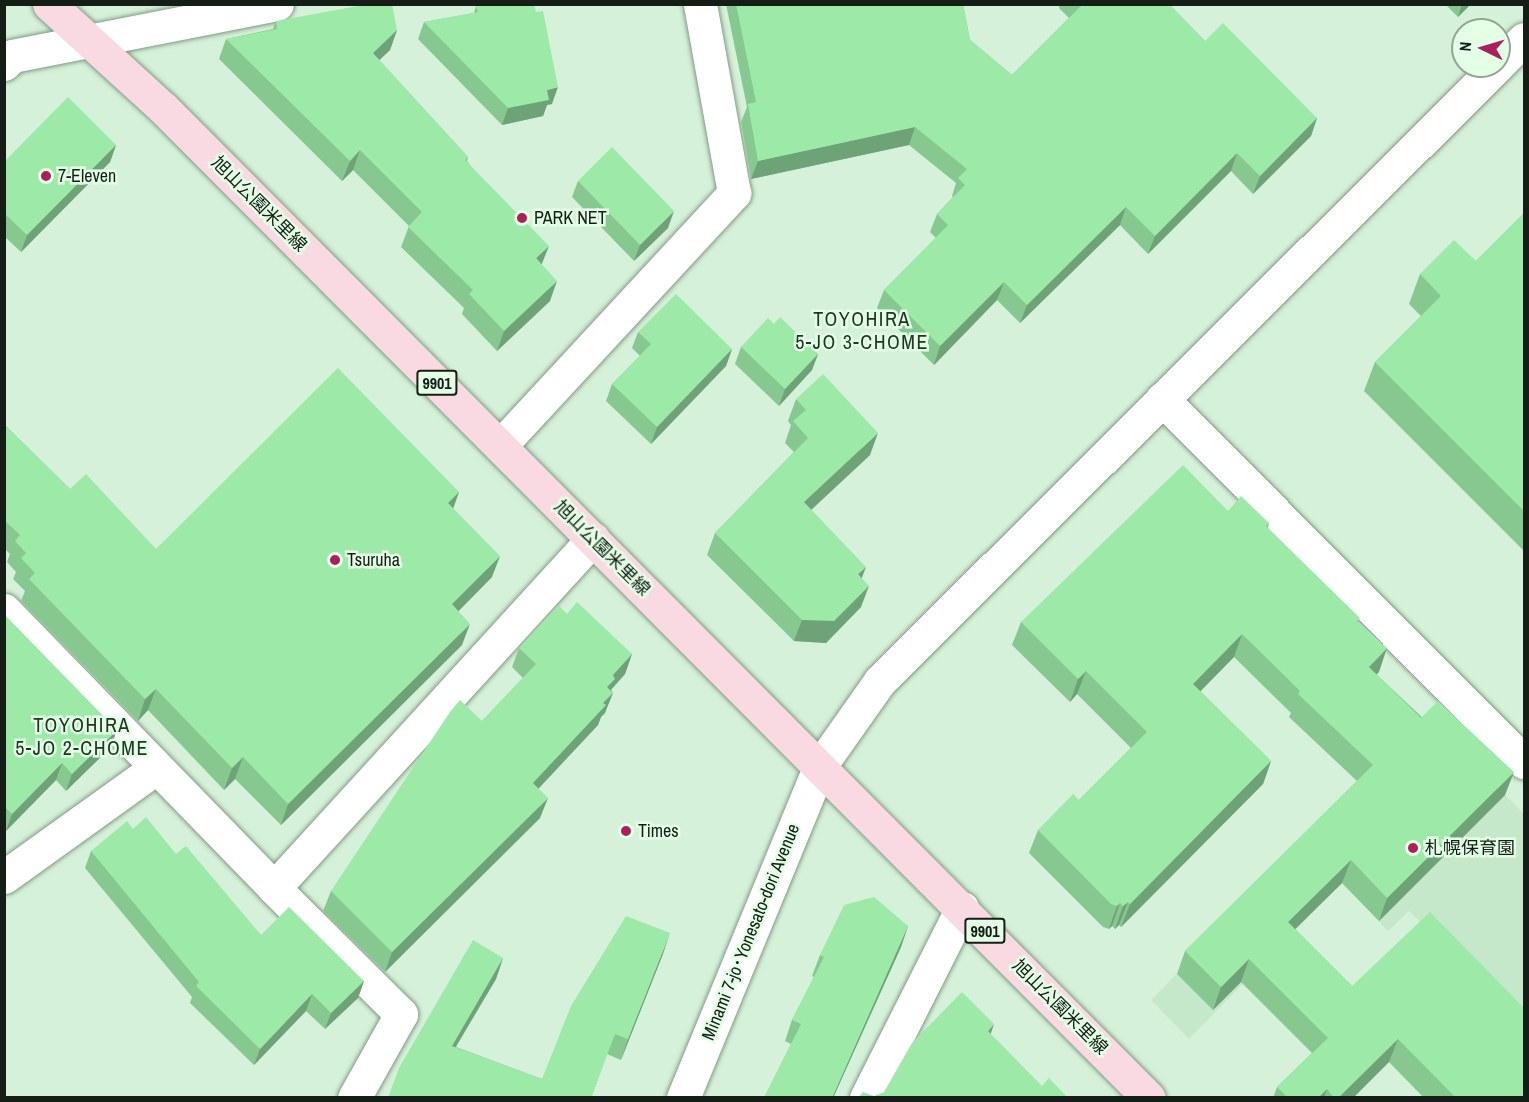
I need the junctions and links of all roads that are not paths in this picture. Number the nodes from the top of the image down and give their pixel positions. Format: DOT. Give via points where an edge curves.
graph roads {
  1 [pos="49,4"];
  2 [pos="277,4"];
  3 [pos="700,4"];
  4 [pos="1524,39"];
  5 [pos="91,41"];
  6 [pos="1511,52"];
  7 [pos="4,64"];
  8 [pos="1485,78"];
  9 [pos="1162,399"];
  10 [pos="500,446"];
  11 [pos="593,539"];
  12 [pos="4,610"];
  13 [pos="1524,762"];
  14 [pos="820,766"];
  15 [pos="157,767"];
  16 [pos="4,877"];
  17 [pos="273,888"];
  18 [pos="962,908"];
  19 [pos="354,1098"];
  20 [pos="683,1098"];
  21 [pos="866,1098"];
  22 [pos="1149,1098"];
  1 -- 5 [label="main road, 旭山公園米里線 / 9901"];
  2 -- 5 [label="street"];
  3 -- 10 [label="street" via="734,193"];
  4 -- 6 [label="street, Minami 7-jo･Yonesato-dori Avenue"];
  5 -- 7 [label="street" via="12,56"];
  5 -- 10 [label="main road, 旭山公園米里線 / 9901"];
  8 -- 9 [label="street, Minami 7-jo･Yonesato-dori Avenue"];
  9 -- 13 [label="street"];
  9 -- 14 [label="street, Minami 7-jo･Yonesato-dori Avenue" via="880,681"];
  10 -- 11 [label="main road, 旭山公園米里線 / 9901"];
  11 -- 14 [label="main road, 旭山公園米里線 / 9901"];
  11 -- 17 [label="street"];
  12 -- 15 [label="street"];
  14 -- 18 [label="main road, 旭山公園米里線 / 9901"];
  14 -- 20 [label="street, Minami 7-jo･Yonesato-dori Avenue"];
  15 -- 16 [label="street"];
  15 -- 17 [label="street"];
  17 -- 19 [label="street" via="401,1014"];
  18 -- 21 [label="street"];
  18 -- 22 [label="main road, 旭山公園米里線 / 9901"];
}
